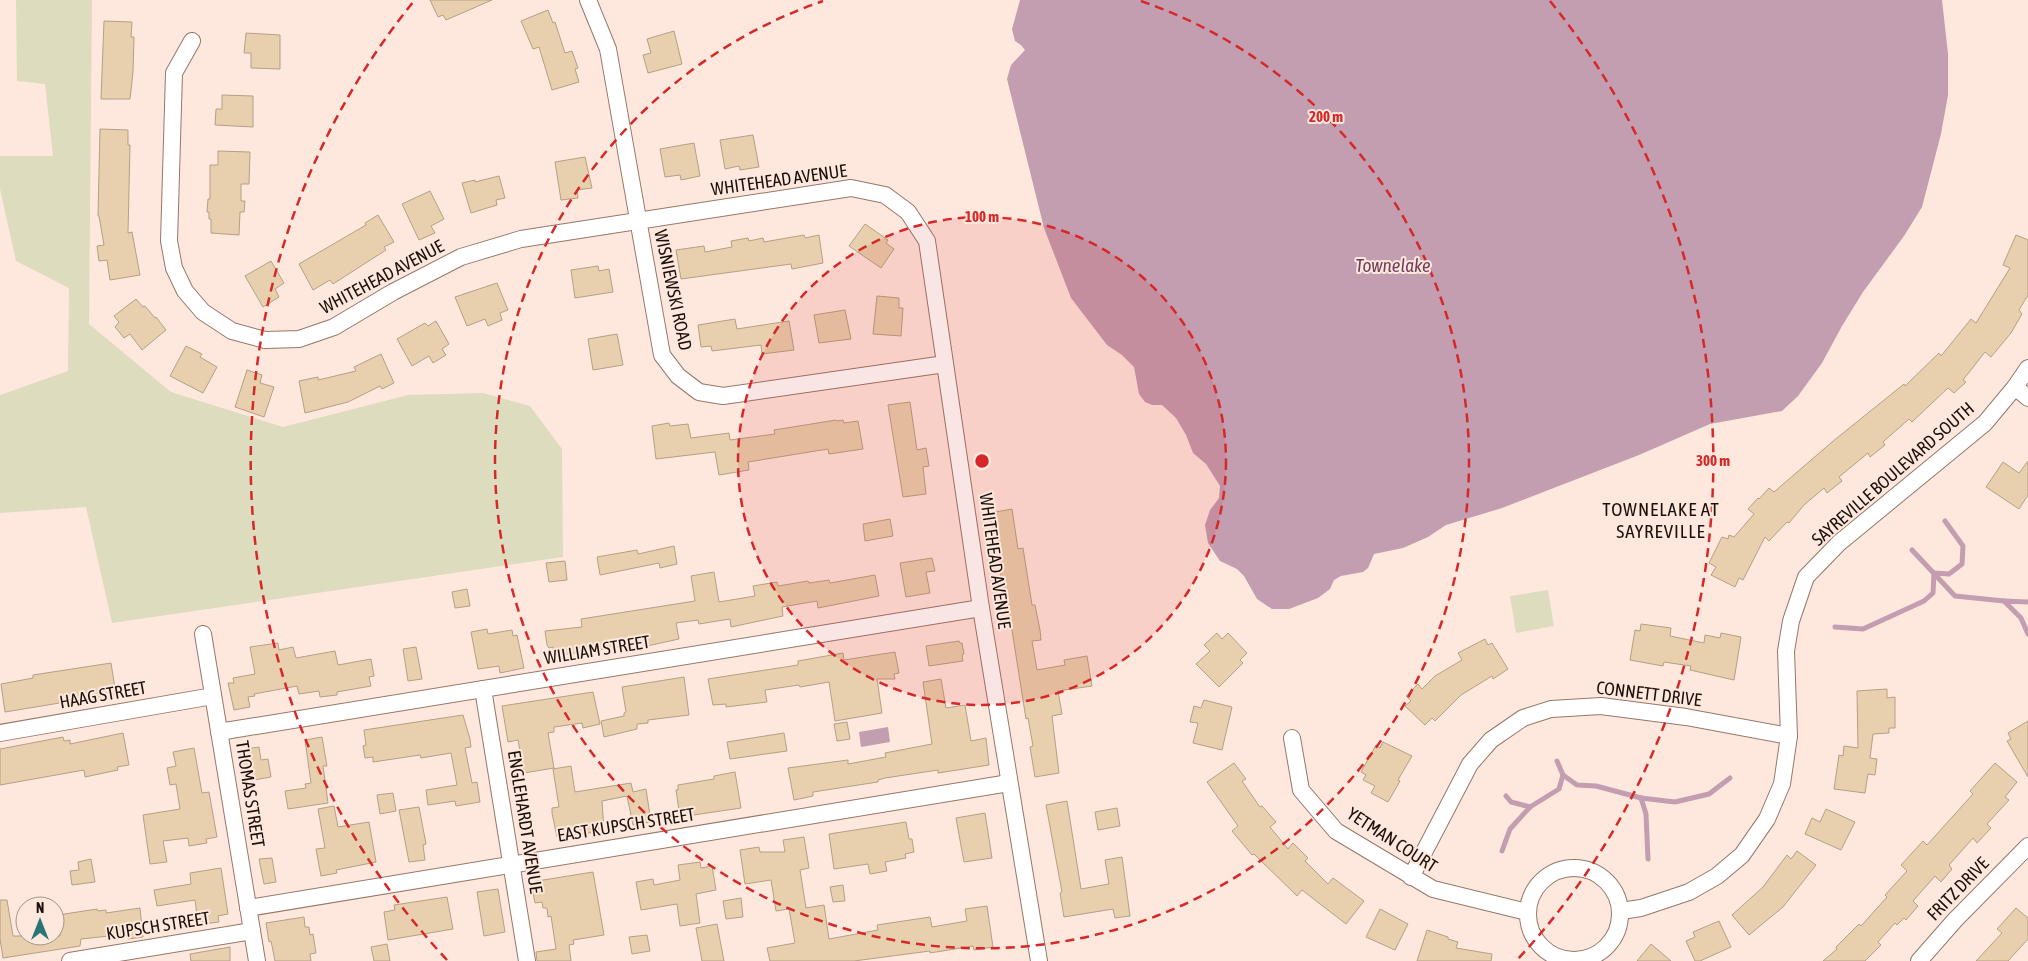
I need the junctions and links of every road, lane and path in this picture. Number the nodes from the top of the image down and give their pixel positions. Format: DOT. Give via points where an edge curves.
graph roads {
  1 [pos="588,0"];
  2 [pos="192,41"];
  3 [pos="638,221"];
  4 [pos="946,364"];
  5 [pos="2028,368"];
  6 [pos="2022,392"];
  7 [pos="981,608"];
  8 [pos="203,634"];
  9 [pos="483,689"];
  10 [pos="213,696"];
  11 [pos="219,732"];
  12 [pos="0,733"];
  13 [pos="1788,736"];
  14 [pos="1292,738"];
  15 [pos="1009,783"];
  16 [pos="2028,846"];
  17 [pos="512,864"];
  18 [pos="1411,877"];
  19 [pos="248,908"];
  20 [pos="1621,911"];
  21 [pos="1527,912"];
  22 [pos="252,931"];
  23 [pos="1558,959"];
  24 [pos="1588,960"];
  25 [pos="70,961"];
  26 [pos="257,961"];
  27 [pos="527,961"];
  28 [pos="1035,961"];
  29 [pos="1039,961"];
  30 [pos="1919,961"];
  1 -- 3 [label="street, WISNIEWSKI ROAD" via="608,49"];
  2 -- 3 [label="street, WHITEHEAD AVENUE" via="174,73 169,242 174,268 185,291 203,312 232,331 265,340 299,339 334,328 393,292 461,257 521,239"];
  3 -- 4 [label="street, WHITEHEAD AVENUE" via="851,188 885,195 908,212 927,242"];
  3 -- 4 [label="street, WISNIEWSKI ROAD" via="662,355 678,376 699,392 723,396"];
  4 -- 7 [label="street, WHITEHEAD AVENUE"];
  5 -- 6 [label="street, SAYREVILLE BOULEVARD SOUTH"];
  6 -- 13 [label="street, SAYREVILLE BOULEVARD SOUTH" via="1839,543 1806,577 1791,621 1786,651"];
  7 -- 9 [label="street, WILLIAM STREET"];
  7 -- 15 [label="street, WHITEHEAD AVENUE"];
  8 -- 10 [label="street, THOMAS STREET"];
  9 -- 11 [label="street, WILLIAM STREET"];
  9 -- 17 [label="street, ENGLEHARDT AVENUE"];
  10 -- 11 [label="street, THOMAS STREET"];
  10 -- 12 [label="street, HAAG STREET"];
  11 -- 19 [label="street, THOMAS STREET"];
  13 -- 18 [label="street, CONNETT DRIVE" via="1600,706 1551,708 1524,718 1491,740 1470,764"];
  13 -- 20 [label="street, SAYREVILLE BOULEVARD SOUTH" via="1782,784 1767,819 1742,855 1717,876 1688,892 1641,908"];
  14 -- 18 [label="street, YETMAN COURT" via="1301,790 1336,831"];
  15 -- 17 [label="street, EAST KUPSCH STREET"];
  15 -- 29 [label="street, WHITEHEAD AVENUE"];
  16 -- 30 [label="street, FRITZ DRIVE"];
  17 -- 19 [label="street, EAST KUPSCH STREET"];
  17 -- 27 [label="street, ENGLEHARDT AVENUE"];
  18 -- 21 [label="street, YETMAN COURT" via="1433,889"];
  19 -- 22 [label="street, THOMAS STREET"];
  20 -- 21 [label="street" via="1617,897 1606,881 1587,870 1573,868 1544,879 1532,895"];
  20 -- 24 [label="street" via="1613,940"];
  21 -- 23 [label="street" via="1536,942"];
  22 -- 25 [label="street, KUPSCH STREET"];
  22 -- 26 [label="street, THOMAS STREET"];
  23 -- 24 [label="street"];
  28 -- 29 [label="street"];
}
